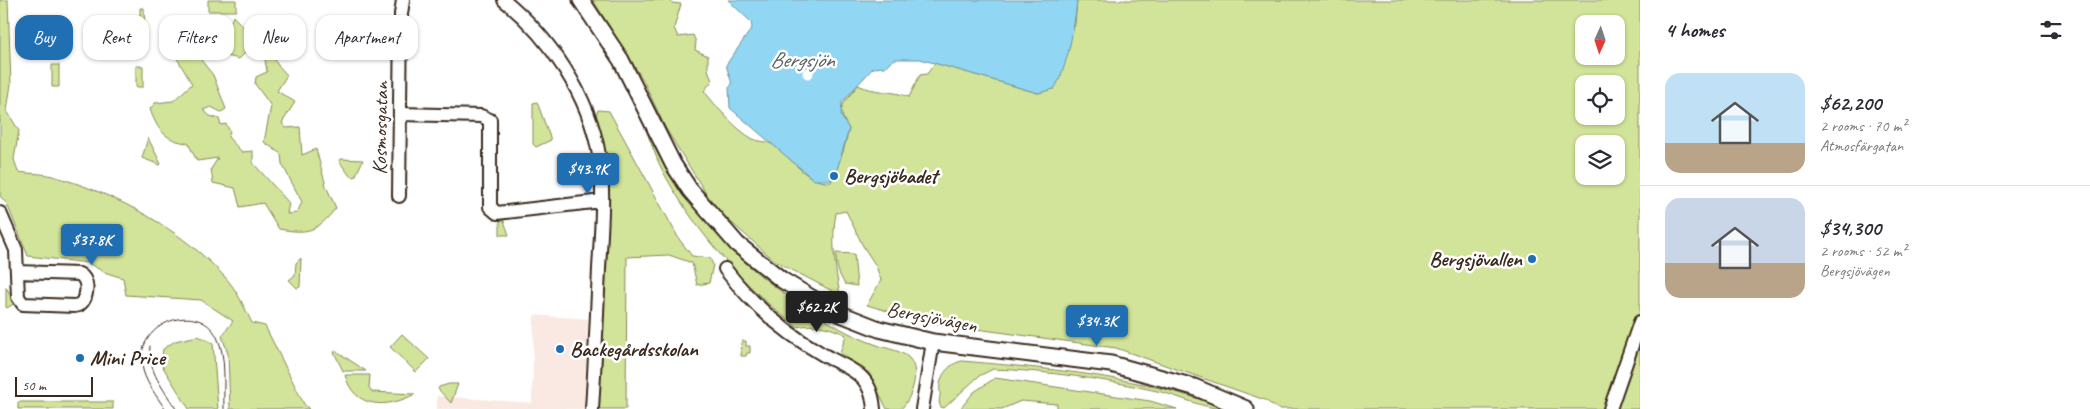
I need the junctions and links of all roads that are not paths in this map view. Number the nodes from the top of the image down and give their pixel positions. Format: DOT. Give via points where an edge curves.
graph roads {
  1 [pos="403,0"];
  2 [pos="504,0"];
  3 [pos="581,0"];
  4 [pos="400,114"];
  5 [pos="399,196"];
  6 [pos="602,201"];
  7 [pos="0,213"];
  8 [pos="724,269"];
  9 [pos="18,272"];
  10 [pos="1640,322"];
  11 [pos="934,342"];
  12 [pos="592,409"];
  13 [pos="874,409"];
  14 [pos="922,409"];
  15 [pos="1246,409"];
  16 [pos="1610,409"];
  1 -- 4 [label="street, Kosmosgatan"];
  2 -- 6 [label="street" via="551,49 578,92 599,155"];
  3 -- 11 [label="street, Bergsjövägen" via="621,60 685,184 737,244 782,280 833,311 878,329"];
  4 -- 5 [label="street, Kosmosgatan"];
  4 -- 6 [label="street" via="481,116 490,120 490,207 497,214"];
  6 -- 12 [label="street"];
  7 -- 9 [label="street" via="16,250"];
  8 -- 13 [label="street" via="769,316 822,354 859,375 867,383"];
  9 -- 9 [label="street" via="18,296 23,304 74,306 85,298 86,283 80,274"];
  10 -- 16 [label="street"];
  11 -- 14 [label="street"];
  11 -- 15 [label="street, Bergsjövägen" via="1111,364 1194,387"];
}
